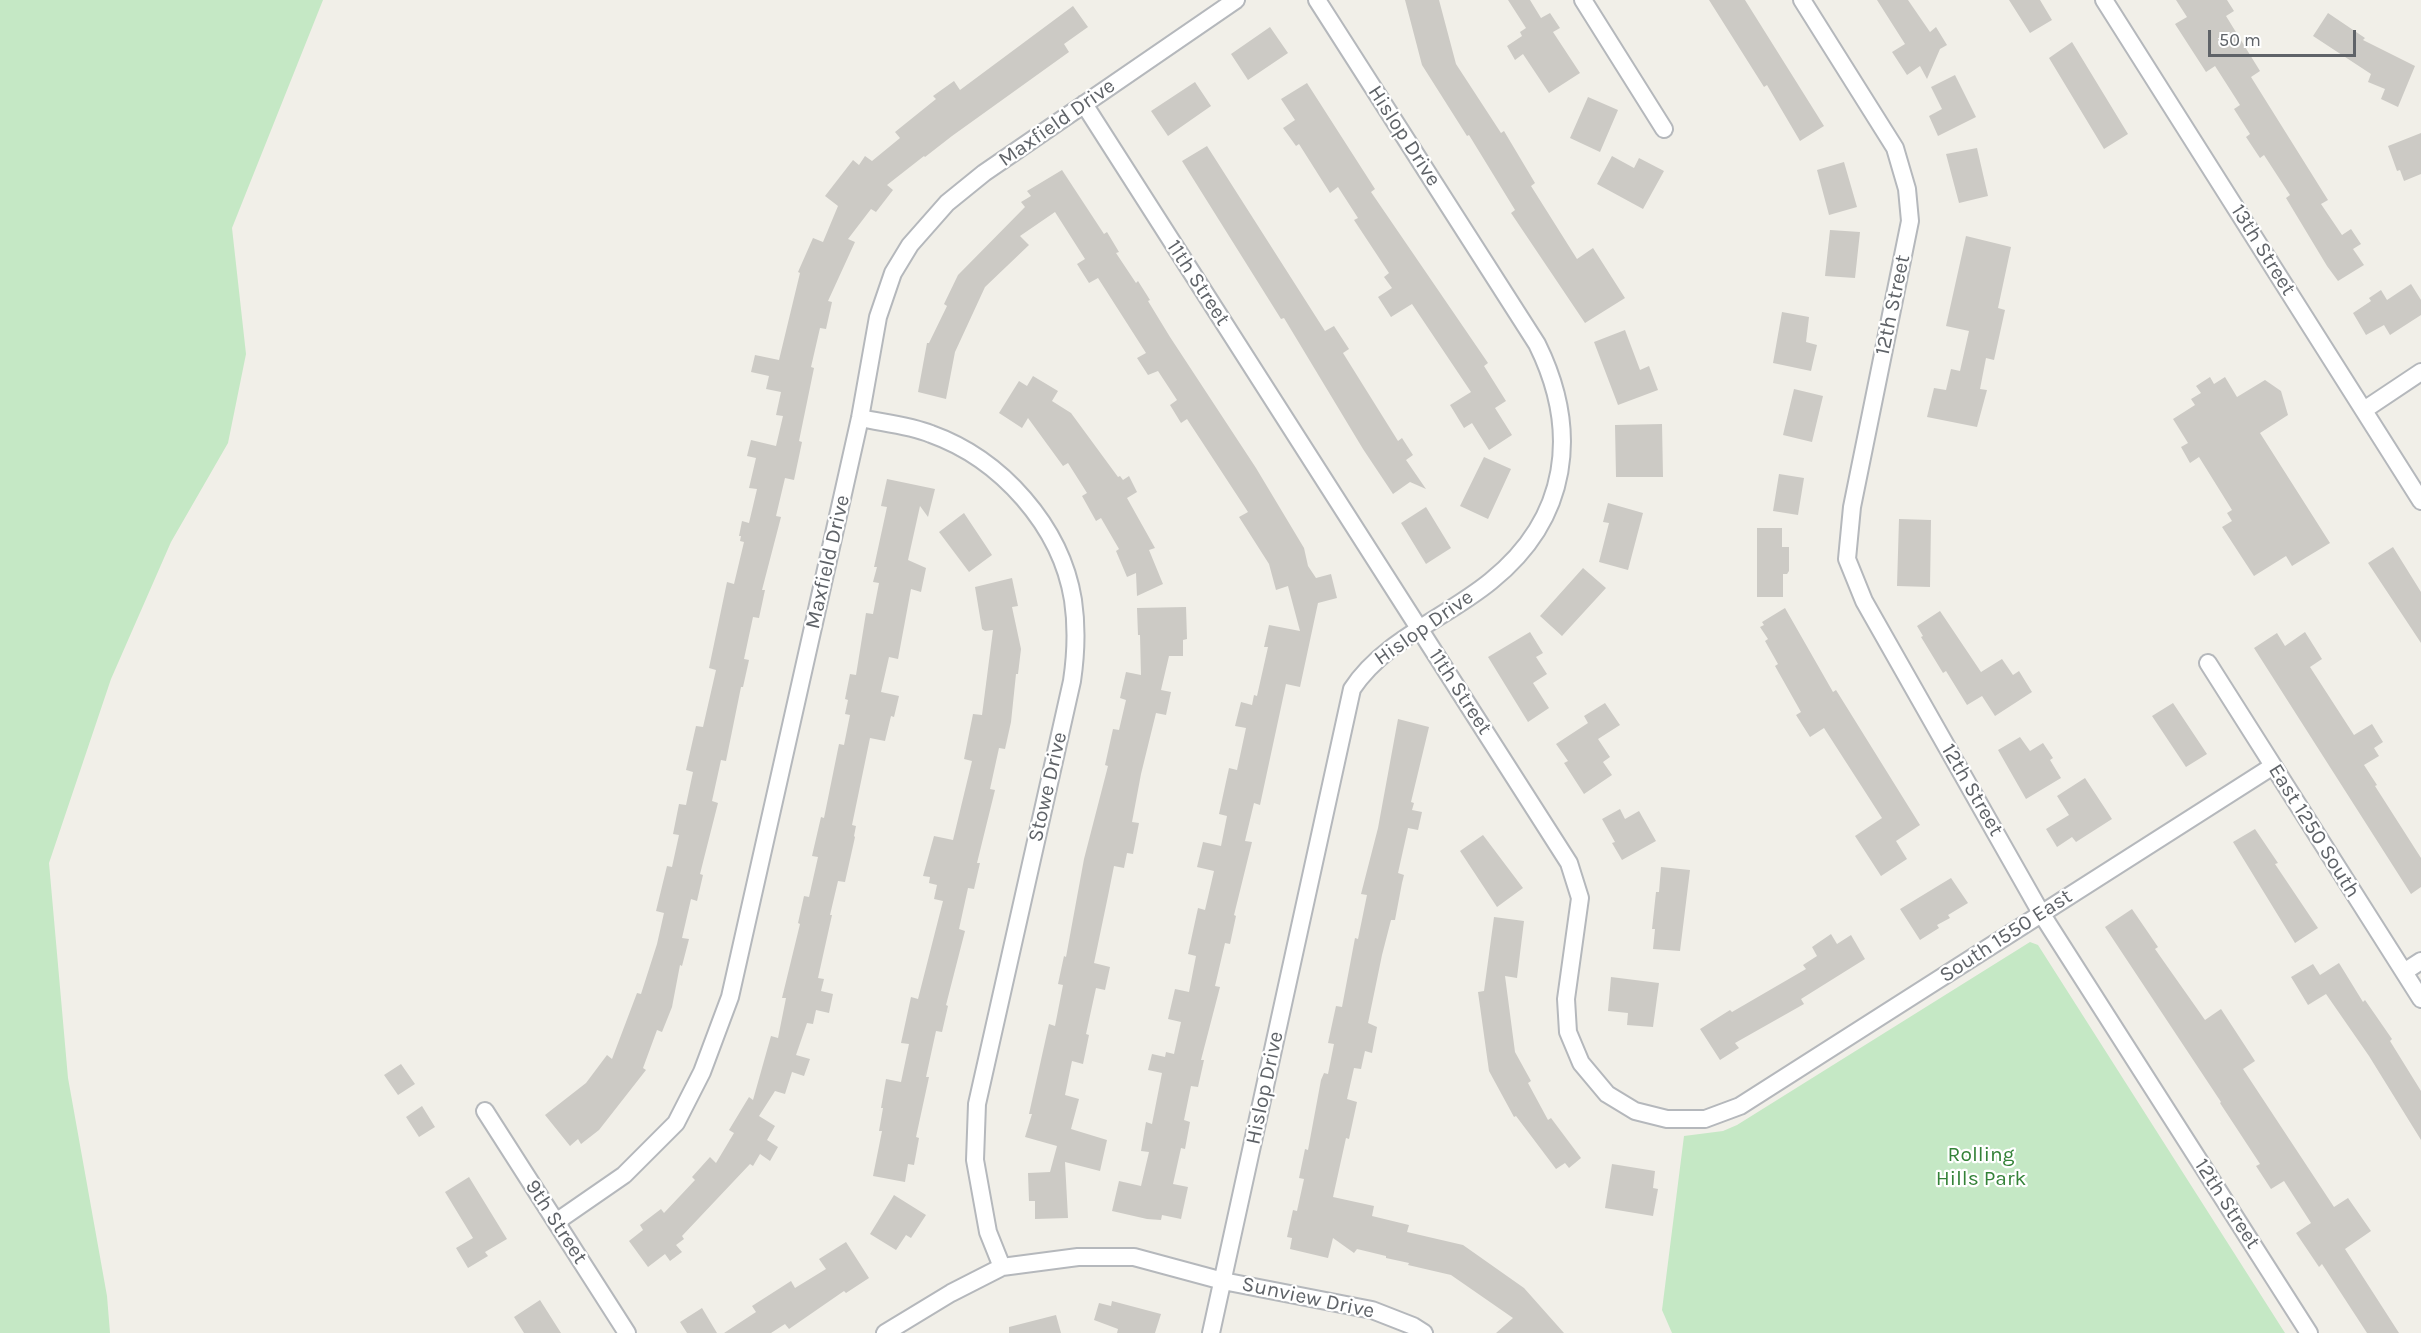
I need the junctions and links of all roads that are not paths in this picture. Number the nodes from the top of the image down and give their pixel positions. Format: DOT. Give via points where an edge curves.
graph roads {
  1 [pos="1236,0"];
  2 [pos="1317,0"];
  3 [pos="1583,0"];
  4 [pos="1802,0"];
  5 [pos="2104,0"];
  6 [pos="1084,104"];
  7 [pos="1664,129"];
  8 [pos="2421,372"];
  9 [pos="2364,410"];
  10 [pos="860,418"];
  11 [pos="2421,501"];
  12 [pos="1420,630"];
  13 [pos="2208,663"];
  14 [pos="2273,766"];
  15 [pos="2041,913"];
  16 [pos="2421,961"];
  17 [pos="2404,972"];
  18 [pos="2421,999"];
  19 [pos="1740,1106"];
  20 [pos="484,1111"];
  21 [pos="556,1222"];
  22 [pos="1002,1267"];
  23 [pos="1223,1281"];
  24 [pos="627,1333"];
  25 [pos="885,1333"];
  26 [pos="1210,1333"];
  27 [pos="1424,1333"];
  28 [pos="2309,1333"];
  1 -- 6 [label="street, Maxfield Drive"];
  2 -- 12 [label="street, Hislop Drive" via="1537,344 1550,371 1562,419 1563,446 1551,501 1527,546 1491,582"];
  3 -- 7 [label="street"];
  4 -- 15 [label="street, 12th Street" via="1895,148 1907,189 1910,221 1852,507 1847,559 1864,601"];
  5 -- 9 [label="street, 13th Street"];
  6 -- 10 [label="street, Maxfield Drive" via="984,173 947,203 910,245 894,273 878,317"];
  6 -- 12 [label="street, 11th Street"];
  8 -- 9 [label="street"];
  9 -- 11 [label="street, 13th Street"];
  10 -- 21 [label="street, Maxfield Drive" via="730,997 706,1061 676,1123 624,1174"];
  10 -- 22 [label="street, Stowe Drive" via="930,433 952,442 993,469 1040,519 1055,546 1073,597 1076,649 1072,681 977,1104 975,1160 988,1232"];
  12 -- 19 [label="street, 11th Street" via="1569,863 1580,898 1566,999 1567,1021 1581,1064 1607,1094 1635,1111 1667,1119 1705,1119"];
  12 -- 23 [label="street, Hislop Drive" via="1380,657 1352,689"];
  13 -- 14 [label="street, East 1250 South"];
  14 -- 15 [label="street, South 1550 East"];
  14 -- 17 [label="street, East 1250 South"];
  15 -- 19 [label="street, South 1550 East"];
  15 -- 28 [label="street, 12th Street"];
  16 -- 17 [label="street"];
  17 -- 18 [label="street, East 1250 South"];
  20 -- 21 [label="street, 9th Street"];
  21 -- 24 [label="street, 9th Street"];
  22 -- 23 [label="street, Sunview Drive" via="1078,1257 1134,1257"];
  22 -- 25 [label="street, Sunview Drive"];
  23 -- 26 [label="street, Hislop Drive"];
  23 -- 27 [label="street, Sunview Drive" via="1372,1310"];
}
